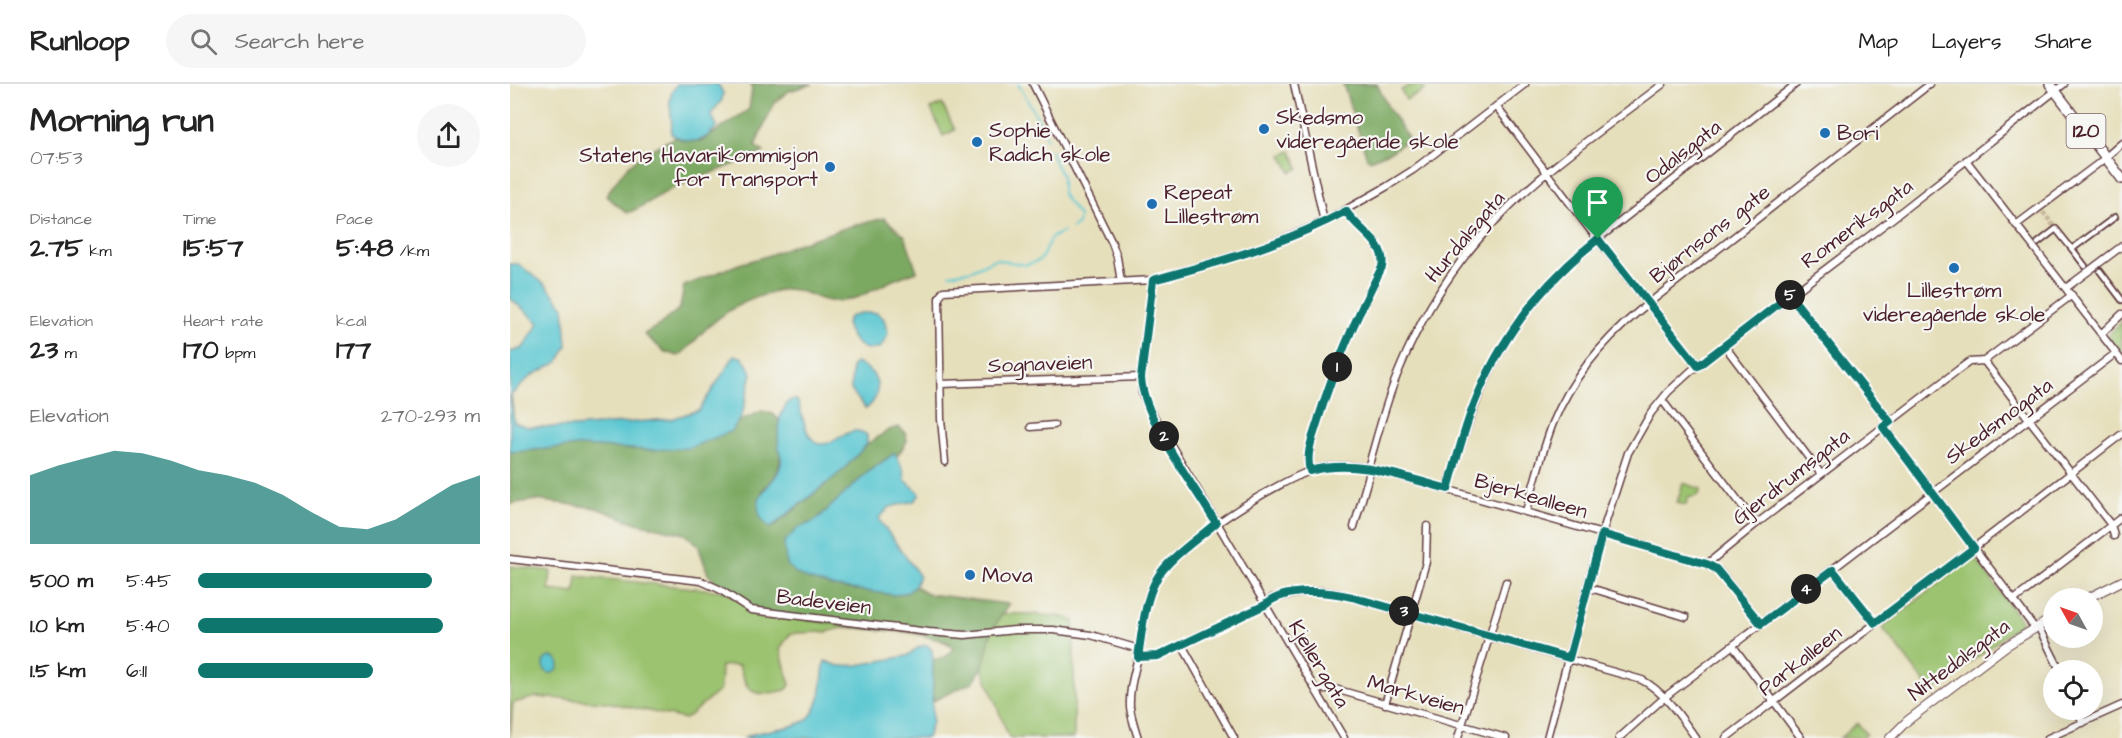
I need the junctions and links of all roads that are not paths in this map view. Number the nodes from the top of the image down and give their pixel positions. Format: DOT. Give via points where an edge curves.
graph roads {
  1 [pos="1033,84"];
  2 [pos="1294,84"];
  3 [pos="1525,84"];
  4 [pos="1663,84"];
  5 [pos="1796,84"];
  6 [pos="1930,84"];
  7 [pos="2064,84"];
  8 [pos="2053,88"];
  9 [pos="1497,106"];
  10 [pos="2122,143"];
  11 [pos="2106,157"];
  12 [pos="1966,160"];
  13 [pos="1548,173"];
  14 [pos="2122,179"];
  15 [pos="1346,211"];
  16 [pos="2115,217"];
  17 [pos="1324,222"];
  18 [pos="2016,225"];
  19 [pos="1598,239"];
  20 [pos="2038,243"];
  21 [pos="2122,246"];
  22 [pos="2072,249"];
  23 [pos="2085,266"];
  24 [pos="2100,271"];
  25 [pos="1153,280"];
  26 [pos="1121,282"];
  27 [pos="2066,288"];
  28 [pos="1790,295"];
  29 [pos="2072,295"];
  30 [pos="2122,300"];
  31 [pos="1648,303"];
  32 [pos="2122,314"];
  33 [pos="2101,334"];
  34 [pos="1724,345"];
  35 [pos="2116,353"];
  36 [pos="1984,361"];
  37 [pos="2122,361"];
  38 [pos="1698,366"];
  39 [pos="1141,378"];
  40 [pos="941,384"];
  41 [pos="1662,400"];
  42 [pos="2028,420"];
  43 [pos="1890,422"];
  44 [pos="1054,426"];
  45 [pos="1031,427"];
  46 [pos="1883,427"];
  47 [pos="2122,434"];
  48 [pos="945,462"];
  49 [pos="1369,468"];
  50 [pos="1310,471"];
  51 [pos="1821,474"];
  52 [pos="2072,474"];
  53 [pos="1448,489"];
  54 [pos="1932,493"];
  55 [pos="1526,512"];
  56 [pos="2122,517"];
  57 [pos="1216,523"];
  58 [pos="1756,524"];
  59 [pos="2110,525"];
  60 [pos="1427,526"];
  61 [pos="1354,527"];
  62 [pos="1602,534"];
  63 [pos="2115,536"];
  64 [pos="1974,548"];
  65 [pos="510,559"];
  66 [pos="1707,564"];
  67 [pos="1833,570"];
  68 [pos="2122,581"];
  69 [pos="1506,582"];
  70 [pos="1587,587"];
  71 [pos="2103,590"];
  72 [pos="2014,600"];
  73 [pos="1265,605"];
  74 [pos="1412,614"];
  75 [pos="1686,616"];
  76 [pos="1875,623"];
  77 [pos="2043,623"];
  78 [pos="1761,624"];
  79 [pos="2036,627"];
  80 [pos="1490,636"];
  81 [pos="1182,645"];
  82 [pos="1732,646"];
  83 [pos="1139,649"];
  84 [pos="1138,657"];
  85 [pos="1569,658"];
  86 [pos="2054,660"];
  87 [pos="1316,691"];
  88 [pos="1665,697"];
  89 [pos="1774,701"];
  90 [pos="1385,704"];
  91 [pos="2122,705"];
  92 [pos="2081,720"];
  93 [pos="2082,723"];
  94 [pos="1463,726"];
  95 [pos="1138,738"];
  96 [pos="1234,738"];
  97 [pos="1344,738"];
  98 [pos="1458,738"];
  99 [pos="1506,738"];
  100 [pos="1547,738"];
  101 [pos="1619,738"];
  102 [pos="1696,738"];
  103 [pos="1726,738"];
  104 [pos="1802,738"];
  105 [pos="1890,738"];
  106 [pos="2048,738"];
  1 -- 26 [label="street" via="1112,243"];
  2 -- 17 [label="street"];
  3 -- 9 [label="street"];
  4 -- 13 [label="street, Hurdalsgata"];
  5 -- 19 [label="street, Odalsgata"];
  6 -- 31 [label="street, Bjørnsons gate"];
  7 -- 8 [label="street, Romeriksgata"];
  8 -- 11 [label="main road, 120"];
  8 -- 12 [label="street, Romeriksgata"];
  9 -- 13 [label="street"];
  9 -- 15 [label="street" via="1413,170"];
  10 -- 11 [label="street"];
  11 -- 14 [label="main road, 120"];
  11 -- 18 [label="street"];
  12 -- 18 [label="street"];
  12 -- 28 [label="street, Romeriksgata"];
  13 -- 19 [label="street"];
  13 -- 49 [label="street, Hurdalsgata" via="1488,229 1434,300 1399,369"];
  15 -- 17 [label="street"];
  15 -- 50 [label="street" via="1380,249 1383,260 1325,399 1309,450"];
  16 -- 22 [label="street"];
  17 -- 25 [label="street" via="1258,249"];
  18 -- 27 [label="street"];
  19 -- 31 [label="street"];
  19 -- 53 [label="street, Odalsgata" via="1540,294 1500,349 1472,408"];
  20 -- 22 [label="street" via="2056,229"];
  21 -- 27 [label="street"];
  22 -- 23 [label="street"];
  24 -- 30 [label="street"];
  25 -- 26 [label="street"];
  25 -- 39 [label="street, Kjellergata"];
  26 -- 40 [label="street" via="943,291 939,298"];
  27 -- 29 [label="street"];
  28 -- 34 [label="street, Romeriksgata"];
  28 -- 43 [label="street"];
  29 -- 33 [label="street"];
  29 -- 36 [label="street, Gjerdrumsgata"];
  31 -- 38 [label="street"];
  31 -- 55 [label="street, Bjørnsons gate" via="1610,336 1572,385 1552,425"];
  32 -- 33 [label="street"];
  33 -- 35 [label="street"];
  34 -- 38 [label="street, Romeriksgata"];
  34 -- 51 [label="street"];
  35 -- 37 [label="street"];
  35 -- 42 [label="street, Skedsmogata"];
  36 -- 42 [label="street"];
  36 -- 43 [label="street, Gjerdrumsgata" via="1969,363"];
  38 -- 41 [label="street, Romeriksgata"];
  39 -- 40 [label="street, Sognaveien"];
  39 -- 57 [label="street, Kjellergata" via="1142,393 1153,418"];
  40 -- 48 [label="street"];
  41 -- 58 [label="street"];
  41 -- 62 [label="street, Romeriksgata" via="1635,439"];
  42 -- 52 [label="street"];
  42 -- 54 [label="street, Skedsmogata"];
  43 -- 46 [label="street, Gjerdrumsgata"];
  44 -- 45 [label="street"];
  46 -- 51 [label="street, Gjerdrumsgata"];
  46 -- 54 [label="street"];
  47 -- 52 [label="street, Parkalleen"];
  49 -- 50 [label="street, Bjerkealleen" via="1337,466"];
  49 -- 53 [label="street, Bjerkealleen"];
  49 -- 61 [label="street"];
  50 -- 57 [label="street, Bjerkealleen"];
  51 -- 58 [label="street, Gjerdrumsgata"];
  52 -- 59 [label="street"];
  52 -- 64 [label="street, Parkalleen"];
  53 -- 55 [label="street, Bjerkealleen"];
  54 -- 64 [label="street"];
  54 -- 67 [label="street, Skedsmogata"];
  55 -- 62 [label="street, Bjerkealleen"];
  56 -- 59 [label="street"];
  57 -- 73 [label="street, Kjellergata"];
  57 -- 83 [label="street, Bjerkealleen" via="1154,582"];
  58 -- 66 [label="street, Gjerdrumsgata"];
  59 -- 63 [label="street"];
  59 -- 72 [label="street"];
  60 -- 74 [label="street" via="1426,562"];
  62 -- 66 [label="street, Bjerkealleen"];
  62 -- 70 [label="street, Romeriksgata"];
  64 -- 72 [label="street"];
  64 -- 76 [label="street, Parkalleen"];
  65 -- 83 [label="street, Badeveien" via="701,581 751,610 965,635 1053,630 1091,635"];
  66 -- 78 [label="street, Bjerkealleen" via="1719,571"];
  67 -- 76 [label="street"];
  67 -- 78 [label="street, Skedsmogata"];
  68 -- 71 [label="street"];
  69 -- 80 [label="street"];
  70 -- 75 [label="street"];
  70 -- 85 [label="street, Romeriksgata"];
  72 -- 79 [label="street"];
  73 -- 74 [label="street" via="1272,598 1322,591"];
  73 -- 81 [label="street"];
  73 -- 87 [label="street, Kjellergata"];
  74 -- 80 [label="street"];
  74 -- 90 [label="street"];
  76 -- 89 [label="street, Parkalleen"];
  77 -- 79 [label="street, Nittedalsgata"];
  78 -- 82 [label="street, Skedsmogata"];
  79 -- 86 [label="street"];
  79 -- 105 [label="street, Nittedalsgata" via="1907,721"];
  80 -- 85 [label="street"];
  80 -- 94 [label="street"];
  81 -- 84 [label="street" via="1158,656"];
  81 -- 96 [label="street"];
  82 -- 88 [label="street, Skedsmogata"];
  82 -- 89 [label="street"];
  83 -- 84 [label="street, Bjerkealleen"];
  84 -- 95 [label="street, Bjerkealleen" via="1130,709"];
  85 -- 88 [label="street" via="1642,680"];
  85 -- 100 [label="street, Romeriksgata"];
  87 -- 90 [label="street, Markveien" via="1335,689"];
  87 -- 97 [label="street, Kjellergata"];
  88 -- 101 [label="street, Skedsmogata"];
  88 -- 102 [label="street"];
  89 -- 103 [label="street, Parkalleen"];
  89 -- 104 [label="street"];
  90 -- 94 [label="street, Markveien"];
  91 -- 93 [label="street"];
  92 -- 93 [label="street"];
  93 -- 106 [label="street"];
  94 -- 98 [label="street"];
  94 -- 99 [label="street, Markveien"];
}
